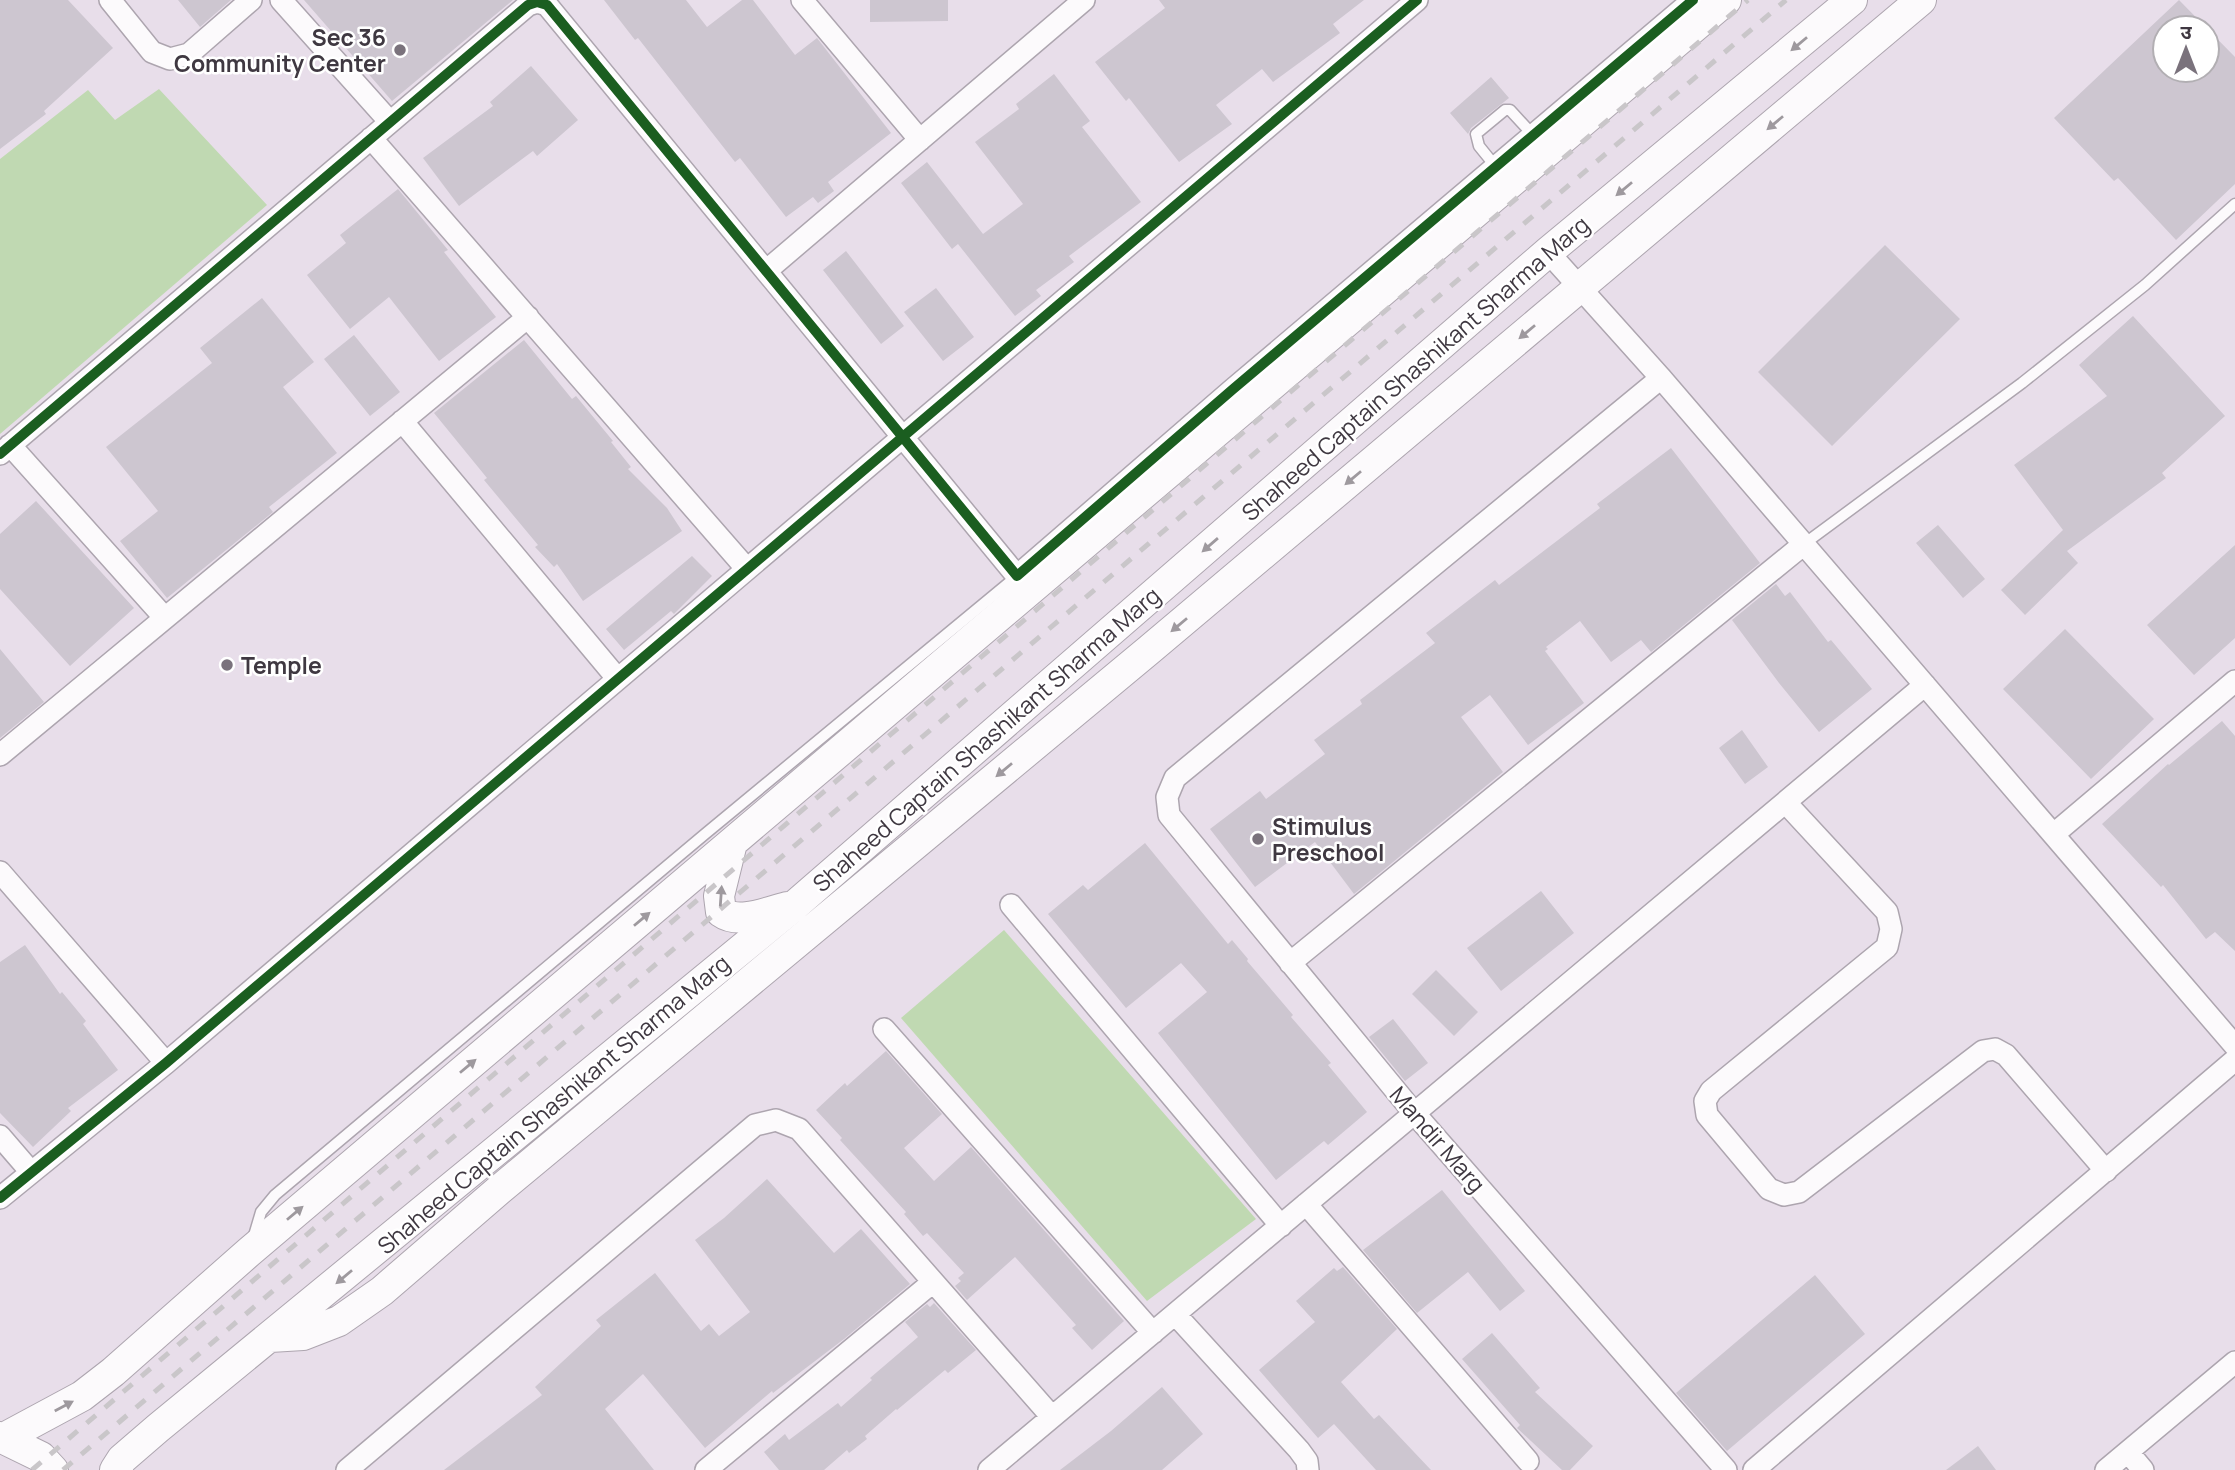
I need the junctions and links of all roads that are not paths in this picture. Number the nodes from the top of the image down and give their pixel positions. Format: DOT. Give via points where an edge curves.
graph roads {
  1 [pos="110,0"];
  2 [pos="251,0"];
  3 [pos="281,0"];
  4 [pos="802,0"];
  5 [pos="1084,0"];
  6 [pos="1417,0"];
  7 [pos="1693,0"];
  8 [pos="1726,0"];
  9 [pos="1852,0"];
  10 [pos="1921,0"];
  11 [pos="390,122"];
  12 [pos="1533,135"];
  13 [pos="371,138"];
  14 [pos="920,140"];
  15 [pos="1496,167"];
  16 [pos="2235,204"];
  17 [pos="1548,252"];
  18 [pos="766,271"];
  19 [pos="1579,288"];
  20 [pos="528,317"];
  21 [pos="1661,378"];
  22 [pos="402,421"];
  23 [pos="903,437"];
  24 [pos="5,449"];
  25 [pos="1804,544"];
  26 [pos="746,568"];
  27 [pos="1023,584"];
  28 [pos="164,617"];
  29 [pos="617,678"];
  30 [pos="1925,685"];
  31 [pos="2233,688"];
  32 [pos="0,755"];
  33 [pos="1786,803"];
  34 [pos="2053,834"];
  35 [pos="732,843"];
  36 [pos="0,872"];
  37 [pos="1011,905"];
  38 [pos="794,906"];
  39 [pos="1290,963"];
  40 [pos="884,1029"];
  41 [pos="2235,1046"];
  42 [pos="2235,1060"];
  43 [pos="166,1063"];
  44 [pos="1415,1114"];
  45 [pos="0,1136"];
  46 [pos="2106,1171"];
  47 [pos="31,1172"];
  48 [pos="0,1198"];
  49 [pos="1306,1204"];
  50 [pos="1281,1226"];
  51 [pos="249,1252"];
  52 [pos="933,1282"];
  53 [pos="1175,1314"];
  54 [pos="1153,1333"];
  55 [pos="270,1337"];
  56 [pos="2235,1362"];
  57 [pos="1052,1416"];
  58 [pos="2,1437"];
  59 [pos="2128,1452"];
  60 [pos="1528,1461"];
  61 [pos="53,1470"];
  62 [pos="115,1470"];
  63 [pos="347,1470"];
  64 [pos="706,1470"];
  65 [pos="989,1470"];
  66 [pos="1308,1470"];
  67 [pos="1726,1470"];
  68 [pos="1754,1470"];
  69 [pos="2106,1470"];
  70 [pos="2144,1470"];
  1 -- 2 [label="street" via="152,52 170,59 189,54"];
  3 -- 11 [label="street"];
  4 -- 14 [label="street"];
  5 -- 14 [label="street"];
  6 -- 23 [label="street"];
  7 -- 12 [label="street"];
  8 -- 27 [label="main road"];
  9 -- 17 [label="main road, Shaheed Captain Shashikant Sharma Marg, one-way"];
  10 -- 19 [label="main road, one-way"];
  11 -- 13 [label="street"];
  11 -- 18 [label="street" via="528,5 547,5"];
  12 -- 15 [label="street"];
  12 -- 15 [label="lane" via="1510,110 1476,134 1479,146"];
  13 -- 20 [label="street"];
  13 -- 24 [label="street"];
  14 -- 18 [label="street"];
  15 -- 27 [label="street" via="1232,390"];
  16 -- 25 [label="lane" via="2145,285 2032,375"];
  17 -- 19 [label="street"];
  17 -- 38 [label="main road, Shaheed Captain Shashikant Sharma Marg, one-way"];
  18 -- 23 [label="street"];
  19 -- 21 [label="street"];
  19 -- 55 [label="main road, one-way" via="382,1291 339,1321 303,1335"];
  20 -- 22 [label="street"];
  20 -- 26 [label="street"];
  21 -- 25 [label="street"];
  21 -- 39 [label="street, Mandir Marg" via="1175,778 1167,797 1169,815"];
  22 -- 28 [label="street"];
  22 -- 29 [label="street"];
  23 -- 26 [label="street"];
  23 -- 27 [label="street"];
  24 -- 28 [label="street"];
  25 -- 30 [label="street"];
  25 -- 39 [label="street"];
  26 -- 29 [label="street"];
  27 -- 35 [label="main road"];
  27 -- 51 [label="lane" via="705,834 275,1195 261,1212"];
  28 -- 32 [label="street"];
  29 -- 43 [label="street"];
  30 -- 33 [label="street"];
  30 -- 34 [label="street"];
  31 -- 34 [label="street"];
  33 -- 44 [label="street"];
  33 -- 46 [label="street" via="1887,912 1891,929 1887,947 1711,1091 1705,1101 1707,1115 1769,1189 1784,1195 1799,1192 1983,1051 1995,1049 2006,1055"];
  34 -- 41 [label="street"];
  38 -- 35 [label="main road, one-way" via="742,918 728,918 721,912 719,896"];
  51 -- 35 [label="main road, one-way"];
  36 -- 43 [label="street"];
  37 -- 50 [label="street"];
  38 -- 55 [label="main road, Shaheed Captain Shashikant Sharma Marg, one-way"];
  39 -- 44 [label="street, Mandir Marg"];
  40 -- 54 [label="street"];
  42 -- 46 [label="street"];
  43 -- 47 [label="street"];
  44 -- 49 [label="street"];
  44 -- 67 [label="street, Mandir Marg"];
  45 -- 47 [label="street"];
  46 -- 68 [label="street"];
  47 -- 48 [label="street"];
  49 -- 50 [label="street"];
  49 -- 60 [label="street"];
  50 -- 53 [label="street"];
  58 -- 51 [label="main road, one-way" via="82,1396"];
  52 -- 57 [label="street"];
  52 -- 63 [label="street" via="799,1129 776,1120 755,1125"];
  52 -- 64 [label="street"];
  53 -- 54 [label="street"];
  53 -- 66 [label="street" via="1299,1450"];
  54 -- 57 [label="street"];
  55 -- 62 [label="main road, Shaheed Captain Shashikant Sharma Marg" via="131,1451"];
  56 -- 59 [label="street"];
  57 -- 65 [label="street"];
  58 -- 61 [label="main road" via="41,1457"];
  59 -- 69 [label="street"];
  59 -- 70 [label="street"];
}
